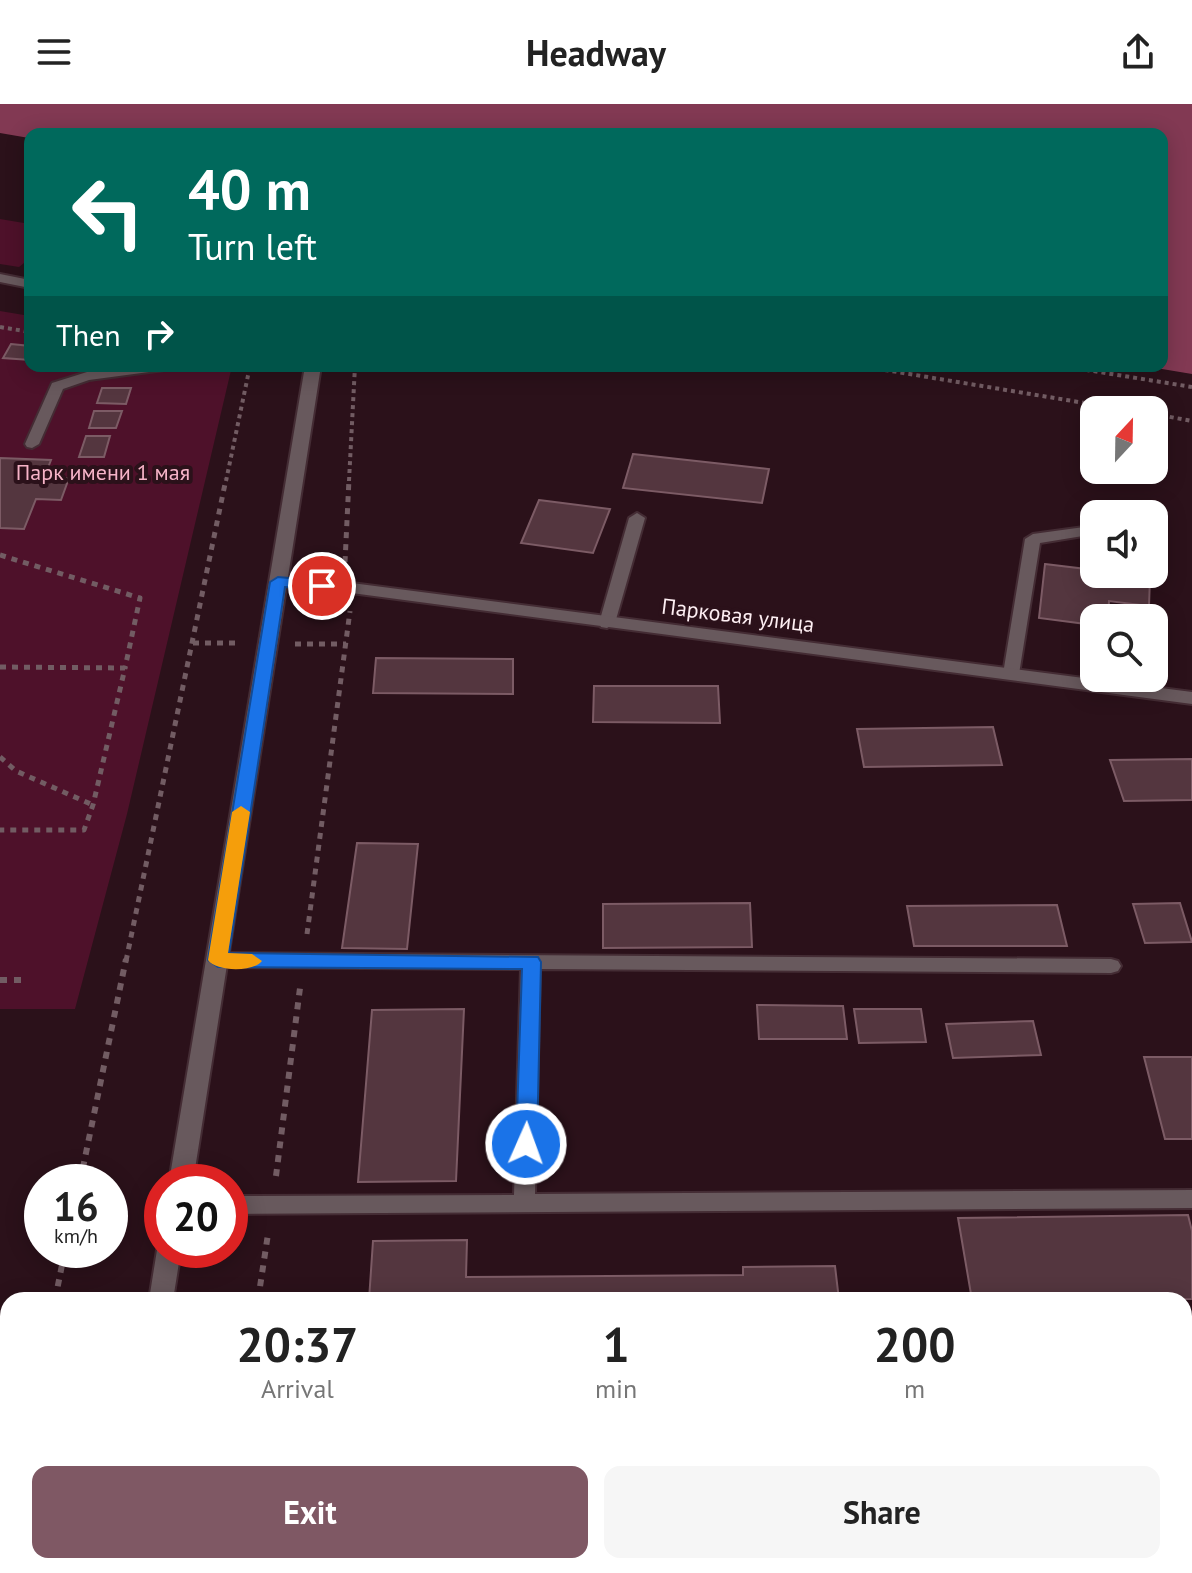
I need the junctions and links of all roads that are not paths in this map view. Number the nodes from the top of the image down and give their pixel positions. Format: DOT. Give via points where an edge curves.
graph roads {
  1 [pos="0,278"];
  2 [pos="24,283"];
  3 [pos="118,372"];
  4 [pos="312,372"];
  5 [pos="32,444"];
  6 [pos="637,518"];
  7 [pos="1080,533"];
  8 [pos="278,582"];
  9 [pos="607,623"];
  10 [pos="1011,674"];
  11 [pos="1192,698"];
  12 [pos="218,960"];
  13 [pos="531,962"];
  14 [pos="1111,966"];
  15 [pos="184,1164"];
  16 [pos="1192,1199"];
  17 [pos="248,1205"];
  18 [pos="524,1205"];
  19 [pos="166,1268"];
  20 [pos="162,1292"];
  1 -- 2 [label="street"];
  3 -- 5 [label="lane" via="57,386"];
  4 -- 8 [label="street"];
  6 -- 9 [label="lane"];
  7 -- 10 [label="lane" via="1033,539"];
  8 -- 9 [label="street, Парковая улица"];
  8 -- 12 [label="street"];
  9 -- 10 [label="street, Парковая улица"];
  10 -- 11 [label="street, Парковая улица"];
  12 -- 13 [label="lane"];
  12 -- 15 [label="street"];
  13 -- 14 [label="lane"];
  13 -- 18 [label="lane"];
  16 -- 18 [label="lane"];
  17 -- 18 [label="lane"];
  19 -- 20 [label="street"];
}
